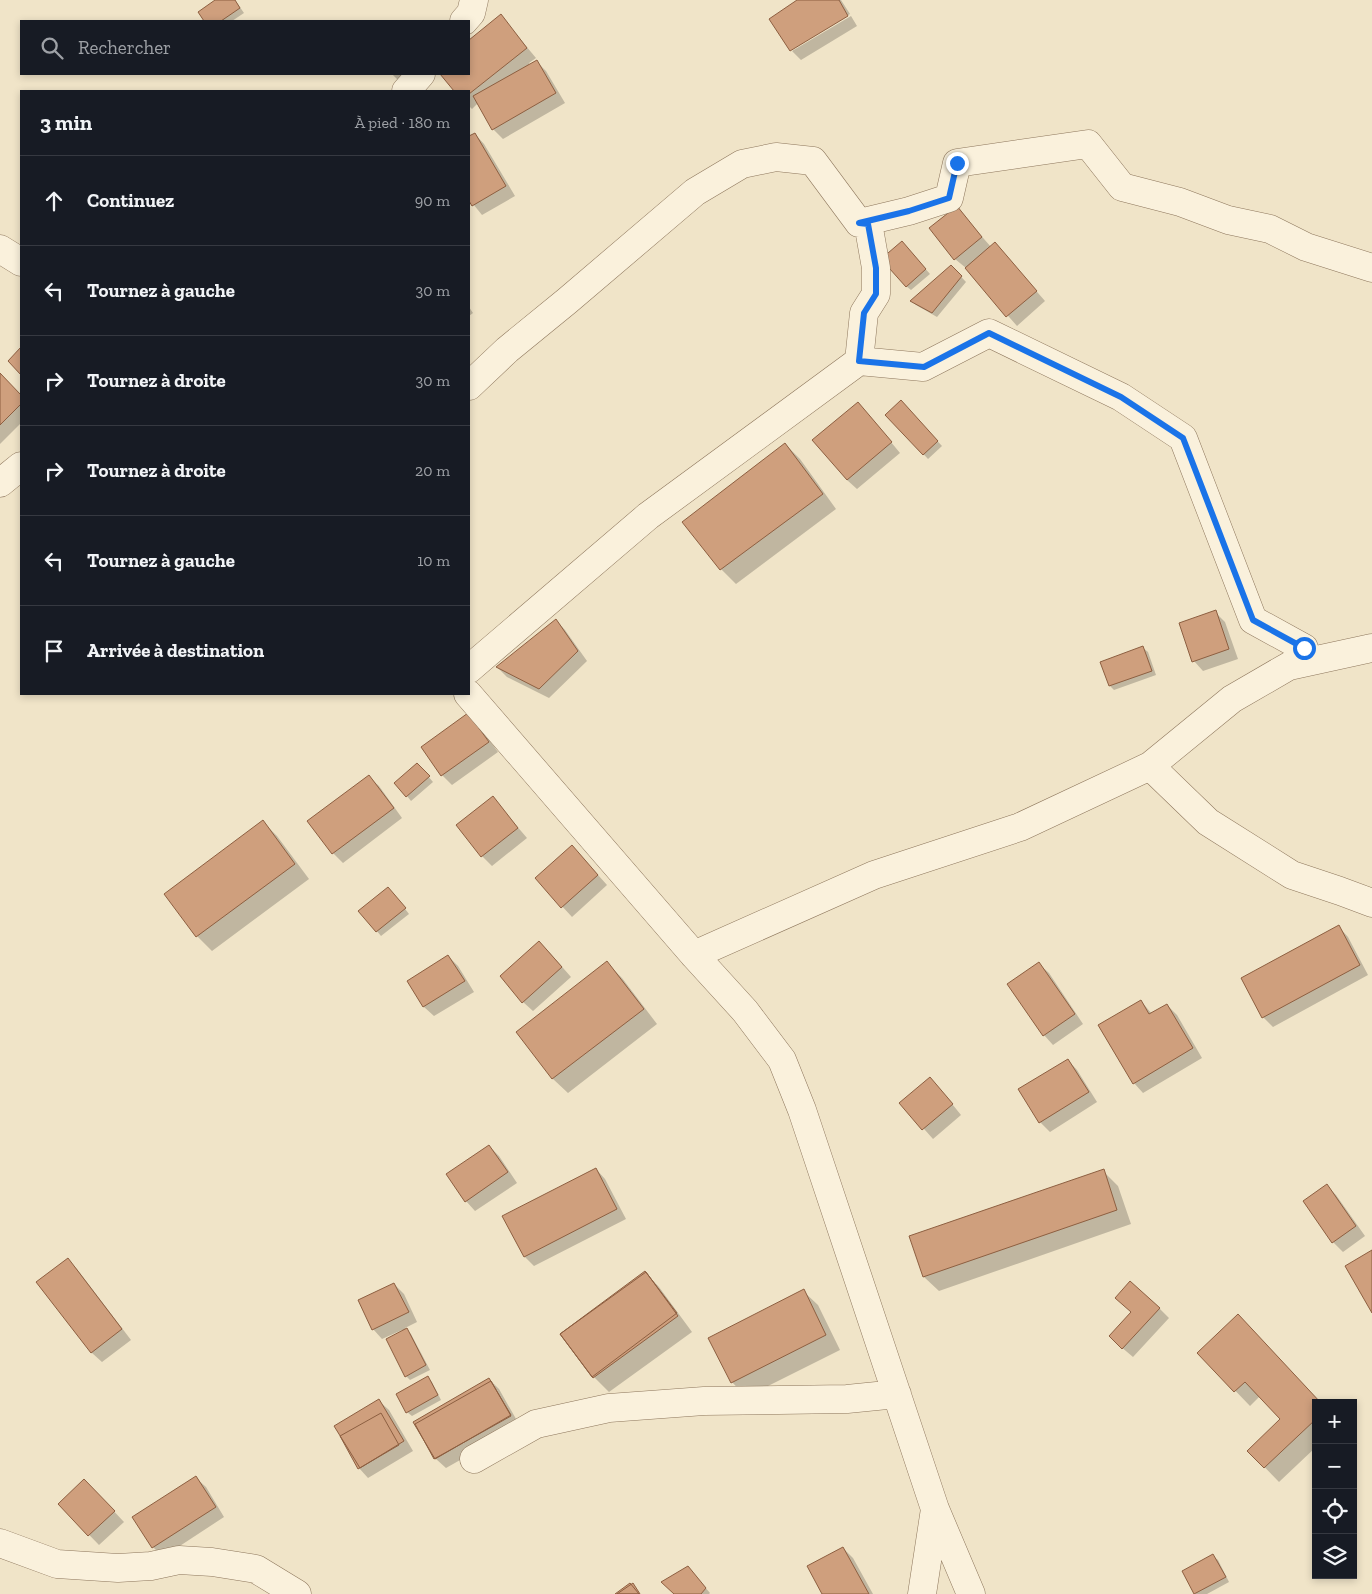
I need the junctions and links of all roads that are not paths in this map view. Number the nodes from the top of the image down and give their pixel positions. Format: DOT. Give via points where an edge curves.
graph roads {
  1 [pos="474,0"];
  2 [pos="465,20"];
  3 [pos="420,75"];
  4 [pos="407,90"];
  5 [pos="859,223"];
  6 [pos="0,249"];
  7 [pos="20,261"];
  8 [pos="1372,268"];
  9 [pos="859,361"];
  10 [pos="470,385"];
  11 [pos="20,467"];
  12 [pos="0,483"];
  13 [pos="1304,648"];
  14 [pos="1372,648"];
  15 [pos="470,668"];
  16 [pos="469,695"];
  17 [pos="1150,766"];
  18 [pos="1372,903"];
  19 [pos="694,955"];
  20 [pos="897,1394"];
  21 [pos="474,1459"];
  22 [pos="935,1509"];
  23 [pos="0,1543"];
  24 [pos="297,1594"];
  25 [pos="922,1594"];
  26 [pos="971,1594"];
  1 -- 2 [label="street" via="471,13"];
  3 -- 4 [label="street"];
  5 -- 8 [label="street" via="949,198 957,163 1088,144 1122,187 1180,202 1228,220 1270,229 1306,247"];
  5 -- 9 [label="street" via="868,224 876,268 876,294 864,313"];
  5 -- 10 [label="street" via="813,161 776,157 742,164 695,192 507,350"];
  6 -- 7 [label="street"];
  9 -- 13 [label="street" via="924,367 989,333 1121,397 1183,438 1253,620"];
  9 -- 15 [label="street" via="648,516"];
  11 -- 12 [label="street"];
  14 -- 17 [label="street" via="1289,666 1232,700"];
  16 -- 19 [label="street"];
  17 -- 18 [label="street" via="1208,822 1292,875"];
  17 -- 19 [label="street" via="1020,827 874,875"];
  19 -- 20 [label="street" via="745,1011 782,1060 802,1110"];
  20 -- 21 [label="street" via="847,1399 704,1401 610,1408 536,1424"];
  20 -- 22 [label="street"];
  22 -- 25 [label="street"];
  22 -- 26 [label="street"];
  23 -- 24 [label="street" via="57,1564 118,1568 179,1560 256,1569"];
}
